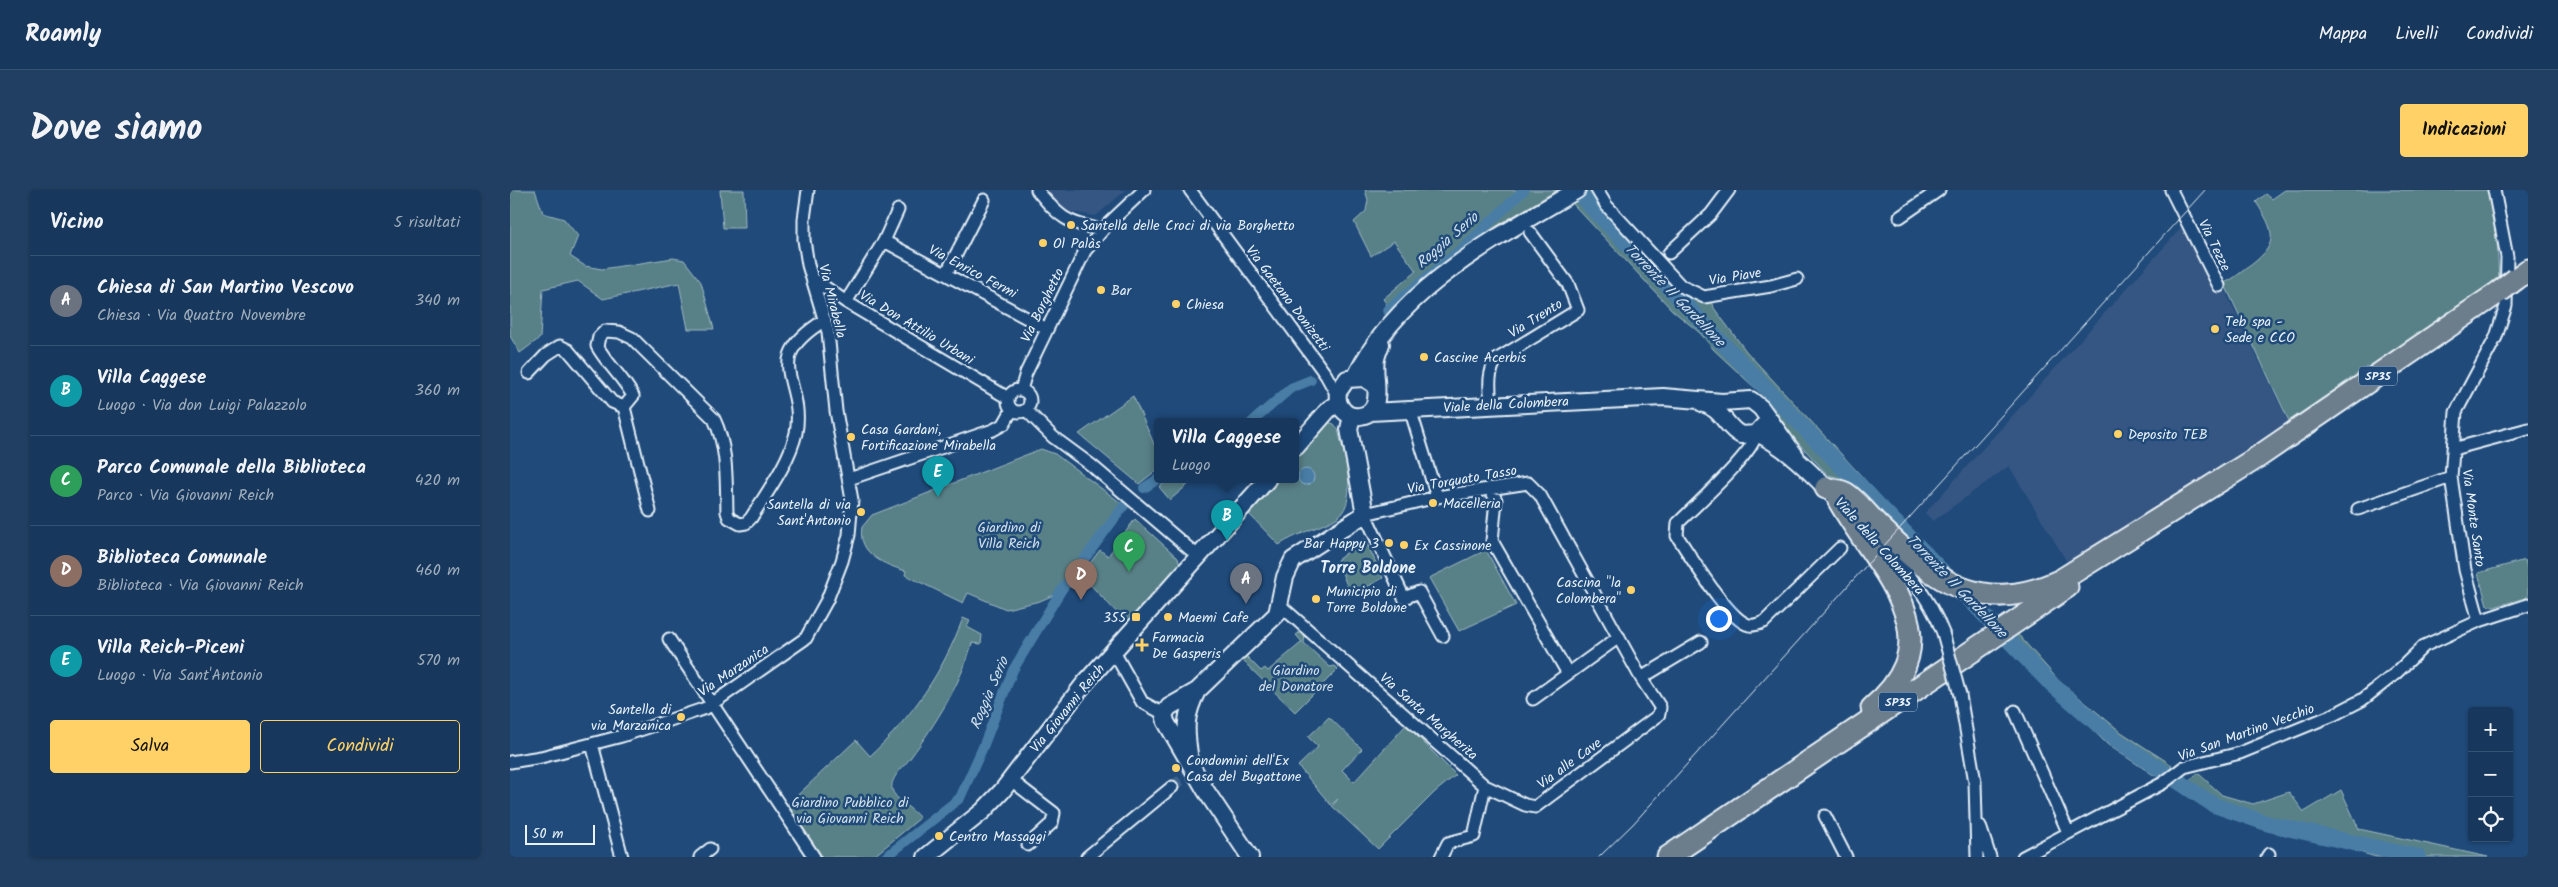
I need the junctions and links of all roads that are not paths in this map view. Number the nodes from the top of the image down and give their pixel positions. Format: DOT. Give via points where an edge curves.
graph roads {
  1 [pos="808,190"];
  2 [pos="1037,190"];
  3 [pos="1190,190"];
  4 [pos="1597,190"];
  5 [pos="1729,190"];
  6 [pos="1939,190"];
  7 [pos="2171,190"];
  8 [pos="2494,190"];
  9 [pos="1144,192"];
  10 [pos="1572,193"];
  11 [pos="984,200"];
  12 [pos="898,210"];
  13 [pos="1900,217"];
  14 [pos="1102,230"];
  15 [pos="1530,232"];
  16 [pos="884,241"];
  17 [pos="1670,253"];
  18 [pos="946,274"];
  19 [pos="812,278"];
  20 [pos="1797,278"];
  21 [pos="2512,280"];
  22 [pos="2219,286"];
  23 [pos="846,302"];
  24 [pos="825,320"];
  25 [pos="1388,326"];
  26 [pos="1047,329"];
  27 [pos="529,373"];
  28 [pos="1326,375"];
  29 [pos="1352,378"];
  30 [pos="1020,390"];
  31 [pos="1376,390"];
  32 [pos="1008,398"];
  33 [pos="1338,399"];
  34 [pos="1693,400"];
  35 [pos="1741,400"];
  36 [pos="1491,405"];
  37 [pos="624,407"];
  38 [pos="1410,409"];
  39 [pos="1012,410"];
  40 [pos="1026,410"];
  41 [pos="1370,412"];
  42 [pos="1764,414"];
  43 [pos="1352,416"];
  44 [pos="1732,428"];
  45 [pos="2528,429"];
  46 [pos="1756,433"];
  47 [pos="1299,444"];
  48 [pos="2453,449"];
  49 [pos="1796,458"];
  50 [pos="2255,459"];
  51 [pos="1738,463"];
  52 [pos="2451,476"];
  53 [pos="850,479"];
  54 [pos="1264,483"];
  55 [pos="1490,488"];
  56 [pos="1833,494"];
  57 [pos="1437,498"];
  58 [pos="2358,509"];
  59 [pos="650,511"];
  60 [pos="1365,514"];
  61 [pos="1840,548"];
  62 [pos="1201,554"];
  63 [pos="2528,605"];
  64 [pos="1281,606"];
  65 [pos="2479,621"];
  66 [pos="1443,636"];
  67 [pos="1619,637"];
  68 [pos="669,639"];
  69 [pos="1701,642"];
  70 [pos="1114,652"];
  71 [pos="1567,672"];
  72 [pos="1641,678"];
  73 [pos="1532,699"];
  74 [pos="711,705"];
  75 [pos="1660,707"];
  76 [pos="2015,711"];
  77 [pos="1176,716"];
  78 [pos="592,744"];
  79 [pos="510,762"];
  80 [pos="1802,767"];
  81 [pos="1010,780"];
  82 [pos="1485,786"];
  83 [pos="1172,787"];
  84 [pos="1825,816"];
  85 [pos="1978,823"];
  86 [pos="2068,832"];
  87 [pos="1028,845"];
  88 [pos="710,849"];
  89 [pos="622,857"];
  90 [pos="700,857"];
  91 [pos="814,857"];
  92 [pos="926,857"];
  93 [pos="1087,857"];
  94 [pos="1250,857"];
  95 [pos="1441,857"];
  96 [pos="1668,857"];
  97 [pos="1846,857"];
  98 [pos="1977,857"];
  99 [pos="1990,857"];
  100 [pos="2023,857"];
  1 -- 19 [label="street, Via Mirabella" via="804,240"];
  2 -- 14 [label="street" via="1058,216"];
  3 -- 28 [label="street, Via Gaetano Donizetti"];
  4 -- 20 [label="street, Via Piave" via="1606,205 1681,286 1704,296 1771,286"];
  5 -- 17 [label="street" via="1711,214"];
  6 -- 13 [label="street"];
  7 -- 22 [label="street, Via Tezze"];
  8 -- 21 [label="street, Via Monte Santo"];
  9 -- 14 [label="street, Via Borghetto"];
  10 -- 25 [label="street" via="1464,260 1415,299"];
  11 -- 18 [label="street"];
  12 -- 16 [label="street"];
  14 -- 26 [label="street, Via Borghetto" via="1082,257"];
  15 -- 36 [label="street, Via Trento" via="1568,284 1578,310 1496,360 1490,368"];
  16 -- 18 [label="street, Via Enrico Fermi"];
  16 -- 23 [label="street"];
  18 -- 26 [label="street, Via Enrico Fermi"];
  19 -- 23 [label="street, Via Don Attilio Urbani"];
  19 -- 24 [label="street, Via Mirabella"];
  21 -- 48 [label="street, Via Monte Santo" via="2503,320 2456,412"];
  21 -- 50 [label="highway, SP35"];
  23 -- 32 [label="street, Via Don Attilio Urbani"];
  24 -- 37 [label="street" via="803,336 791,352 788,368 796,410 795,436 776,476 746,522 734,522 727,512 721,434 714,419 632,338 619,332 605,331 597,346 633,396"];
  24 -- 53 [label="street, Via Mirabella" via="836,411"];
  25 -- 29 [label="street"];
  25 -- 31 [label="street" via="1376,359"];
  26 -- 30 [label="street, Via Borghetto"];
  27 -- 37 [label="street" via="560,346 568,350 612,402"];
  28 -- 29 [label="street"];
  28 -- 33 [label="street, Via Gaetano Donizetti"];
  29 -- 31 [label="street" via="1364,378"];
  29 -- 33 [label="street" via="1340,387"];
  30 -- 32 [label="street"];
  30 -- 40 [label="street" via="1027,393 1030,400"];
  31 -- 38 [label="street, Viale della Colombera"];
  31 -- 41 [label="street" via="1375,406"];
  32 -- 39 [label="street"];
  33 -- 43 [label="street" via="1346,413"];
  33 -- 47 [label="street"];
  34 -- 35 [label="street, Viale della Colombera"];
  34 -- 36 [label="street, Viale della Colombera" via="1663,397"];
  34 -- 44 [label="street, Viale della Colombera" via="1708,405"];
  35 -- 42 [label="street, Viale della Colombera" via="1758,404"];
  35 -- 44 [label="street" via="1730,410"];
  36 -- 38 [label="street, Viale della Colombera"];
  37 -- 59 [label="street"];
  38 -- 41 [label="street, Viale della Colombera"];
  38 -- 57 [label="street"];
  39 -- 40 [label="street"];
  39 -- 53 [label="street" via="1004,424 993,430"];
  40 -- 62 [label="street" via="1053,438 1092,465"];
  41 -- 43 [label="street"];
  42 -- 46 [label="street" via="1763,425"];
  42 -- 49 [label="street, Viale della Colombera"];
  43 -- 60 [label="street" via="1349,428"];
  44 -- 46 [label="street, Viale della Colombera" via="1748,436"];
  44 -- 51 [label="street" via="1742,449"];
  45 -- 48 [label="street"];
  46 -- 49 [label="street, Viale della Colombera" via="1774,441"];
  46 -- 51 [label="street" via="1755,442"];
  48 -- 52 [label="street, Via Monte Santo"];
  49 -- 56 [label="street, Viale della Colombera"];
  50 -- 56 [label="highway" via="2061,580 2022,593 1982,594 1949,584 1917,563 1845,493"];
  50 -- 80 [label="highway, SP35"];
  51 -- 61 [label="street" via="1678,523 1676,529 1677,536 1707,581 1739,620 1747,625 1764,622"];
  52 -- 58 [label="street"];
  52 -- 65 [label="street, Via Monte Santo" via="2465,570"];
  53 -- 74 [label="street, Via Marzanica" via="851,524 842,561 827,600 806,638"];
  54 -- 62 [label="street, Via Giovanni Reich"];
  55 -- 57 [label="street, Via Torquato Tasso"];
  55 -- 67 [label="street, Via Torquato Tasso" via="1523,483 1533,485"];
  55 -- 71 [label="street" via="1496,500 1492,541"];
  56 -- 80 [label="highway" via="1891,578 1902,600 1908,617 1908,655 1896,684 1884,698 1821,744"];
  56 -- 85 [label="street, Viale della Colombera, bridge" via="1914,579 1931,604 1943,632 1960,695 1975,782"];
  57 -- 60 [label="street, Via Torquato Tasso"];
  60 -- 64 [label="street" via="1293,560 1285,577"];
  60 -- 66 [label="street" via="1404,598 1419,592"];
  62 -- 70 [label="street, Via Giovanni Reich"];
  63 -- 65 [label="street, Via San Martino Vecchio"];
  64 -- 77 [label="street" via="1277,614 1197,691"];
  64 -- 82 [label="street, Via Santa Margherita"];
  65 -- 86 [label="street, Via San Martino Vecchio" via="2424,646 2362,700 2240,753 2184,767 2163,783"];
  67 -- 71 [label="street"];
  67 -- 72 [label="street, Via Torquato Tasso"];
  68 -- 74 [label="street"];
  69 -- 72 [label="street"];
  70 -- 77 [label="street" via="1142,702"];
  70 -- 81 [label="street, Via Giovanni Reich" via="1078,691"];
  71 -- 73 [label="street"];
  72 -- 75 [label="street, Via Torquato Tasso"];
  74 -- 78 [label="street, Via Marzanica"];
  74 -- 91 [label="street"];
  75 -- 82 [label="street, Via alle Cave" via="1655,718 1535,807"];
  76 -- 86 [label="street"];
  77 -- 94 [label="street" via="1191,770"];
  78 -- 79 [label="street, Via Marzanica"];
  78 -- 89 [label="street"];
  80 -- 96 [label="highway, SP35"];
  81 -- 87 [label="street" via="1054,814 1052,823"];
  81 -- 92 [label="street, Via Giovanni Reich" via="983,811"];
  82 -- 95 [label="street" via="1474,836 1448,843"];
  83 -- 93 [label="street"];
  84 -- 97 [label="street"];
  85 -- 98 [label="street, Viale della Colombera"];
  85 -- 99 [label="street, Viale della Colombera"];
  86 -- 100 [label="street, Via San Martino Vecchio"];
  88 -- 90 [label="street"];
}
